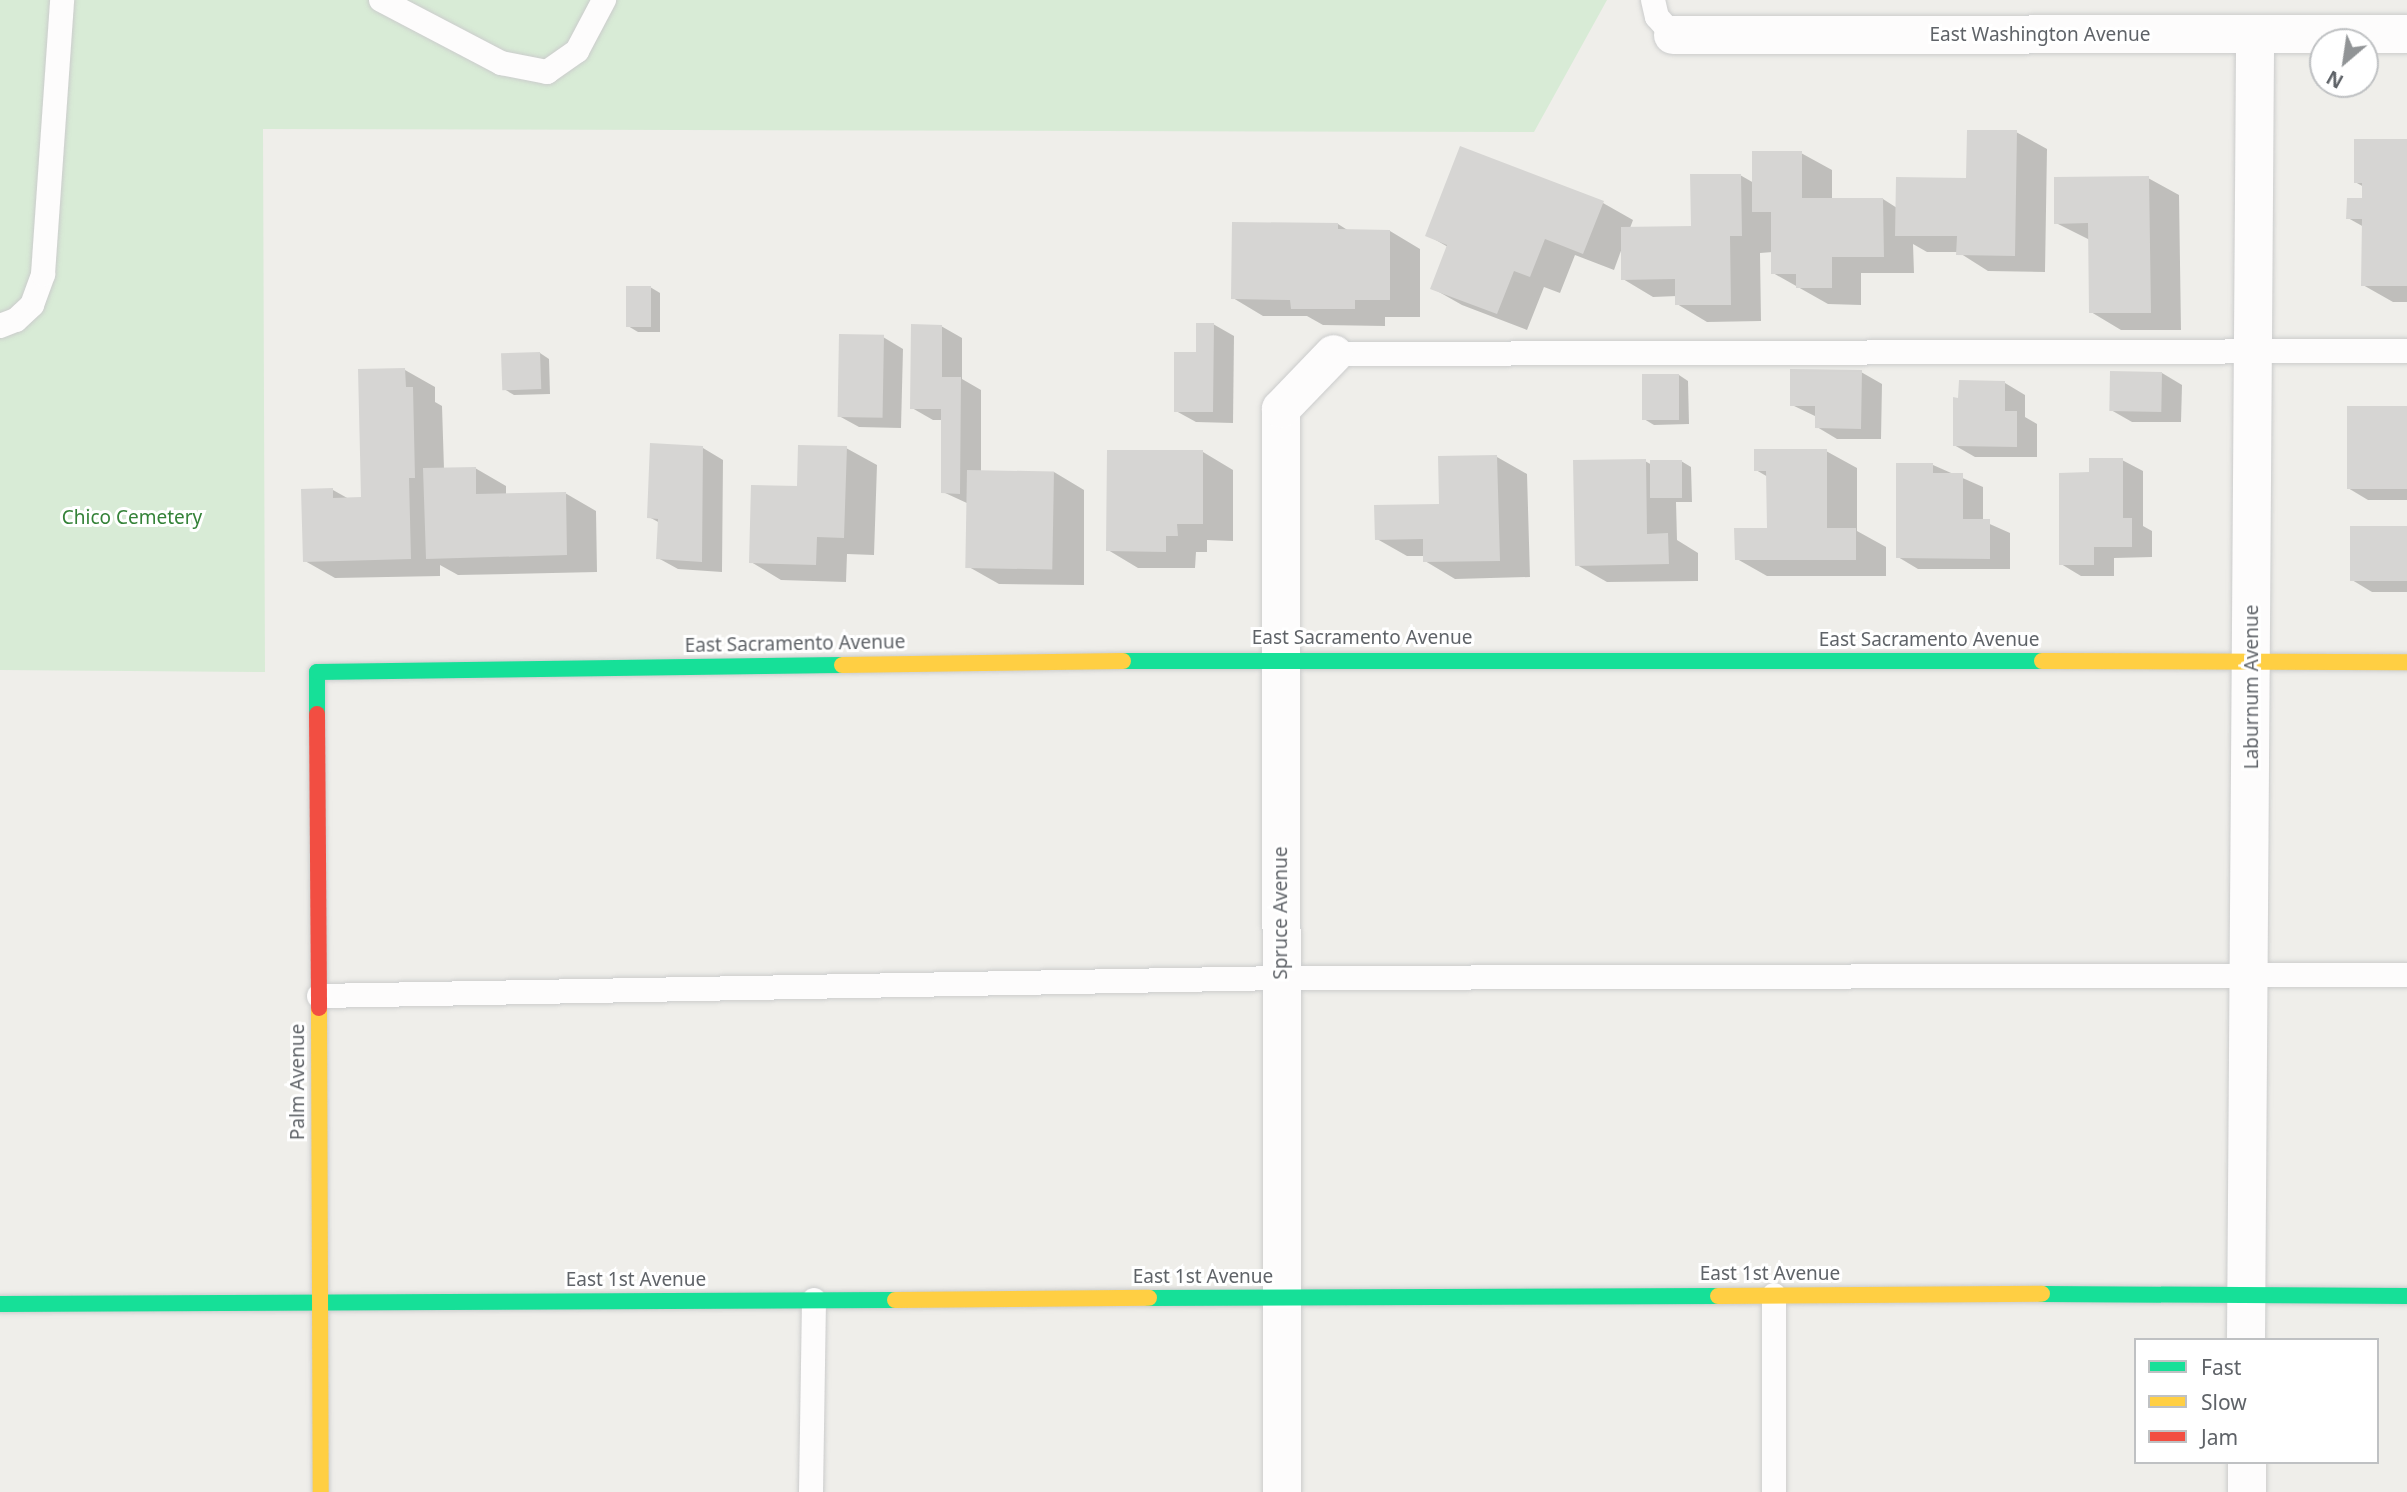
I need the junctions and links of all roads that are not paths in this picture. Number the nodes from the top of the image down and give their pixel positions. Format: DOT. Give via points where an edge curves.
graph roads {
  1 [pos="62,0"];
  2 [pos="382,0"];
  3 [pos="604,0"];
  4 [pos="1653,0"];
  5 [pos="2407,34"];
  6 [pos="1673,35"];
  7 [pos="2255,35"];
  8 [pos="0,326"];
  9 [pos="2407,351"];
  10 [pos="2254,352"];
  11 [pos="1334,354"];
  12 [pos="1281,659"];
  13 [pos="2407,662"];
  14 [pos="2253,663"];
  15 [pos="317,672"];
  16 [pos="2407,975"];
  17 [pos="2249,976"];
  18 [pos="1282,978"];
  19 [pos="319,996"];
  20 [pos="2246,1293"];
  21 [pos="1774,1295"];
  22 [pos="2407,1296"];
  23 [pos="1282,1297"];
  24 [pos="814,1300"];
  25 [pos="320,1302"];
  26 [pos="0,1304"];
  27 [pos="2246,1338"];
  28 [pos="2247,1464"];
  29 [pos="321,1492"];
  30 [pos="811,1492"];
  31 [pos="1282,1492"];
  32 [pos="1774,1492"];
  33 [pos="2247,1492"];
  1 -- 8 [label="lane" via="43,274 32,304 16,320"];
  2 -- 3 [label="lane" via="501,64 547,72 577,51"];
  4 -- 6 [label="lane" via="1657,17"];
  5 -- 7 [label="street, East Washington Avenue"];
  6 -- 7 [label="street, East Washington Avenue"];
  7 -- 10 [label="street, Laburnum Avenue"];
  9 -- 10 [label="lane"];
  10 -- 11 [label="lane"];
  10 -- 14 [label="street, Laburnum Avenue"];
  11 -- 12 [label="street, Spruce Avenue" via="1281,409"];
  12 -- 14 [label="street, East Sacramento Avenue"];
  12 -- 15 [label="street, East Sacramento Avenue"];
  12 -- 18 [label="street, Spruce Avenue"];
  13 -- 14 [label="street, East Sacramento Avenue"];
  14 -- 17 [label="street, Laburnum Avenue"];
  15 -- 19 [label="street, Palm Avenue"];
  16 -- 17 [label="lane"];
  17 -- 18 [label="lane"];
  17 -- 20 [label="street, Laburnum Avenue"];
  18 -- 19 [label="lane"];
  18 -- 23 [label="street, Spruce Avenue"];
  19 -- 25 [label="street, Palm Avenue"];
  20 -- 21 [label="street, East 1st Avenue"];
  20 -- 22 [label="street, East 1st Avenue"];
  20 -- 27 [label="street, Laburnum Avenue"];
  21 -- 23 [label="street, East 1st Avenue"];
  21 -- 32 [label="lane"];
  23 -- 24 [label="street, East 1st Avenue"];
  23 -- 31 [label="street, Spruce Avenue"];
  24 -- 25 [label="street, East 1st Avenue"];
  24 -- 30 [label="lane"];
  25 -- 26 [label="street, East 1st Avenue"];
  25 -- 29 [label="street, Palm Avenue"];
  28 -- 33 [label="street"];
}
